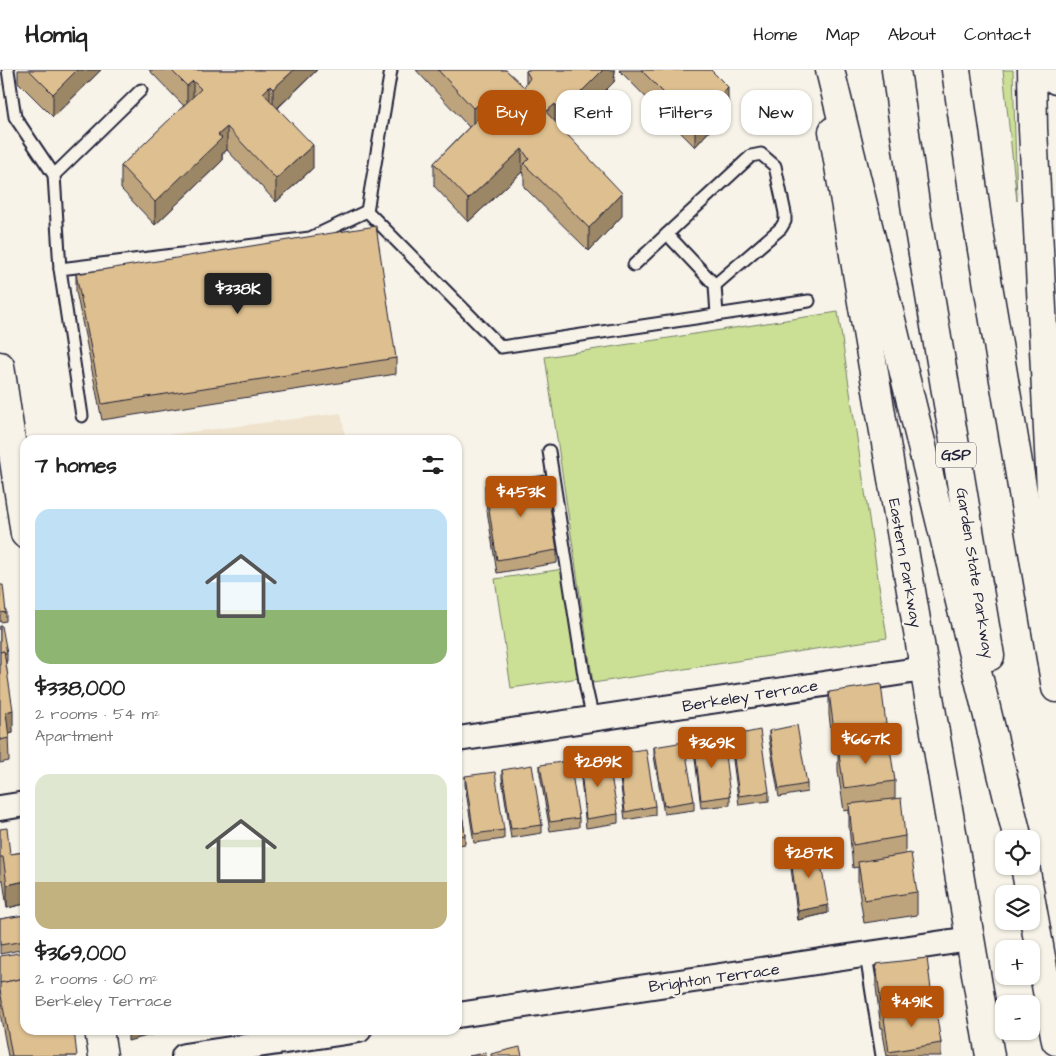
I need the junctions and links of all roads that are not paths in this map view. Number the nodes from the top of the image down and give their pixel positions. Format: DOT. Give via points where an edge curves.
graph roads {
  1 [pos="8,70"];
  2 [pos="391,70"];
  3 [pos="823,70"];
  4 [pos="830,70"];
  5 [pos="896,70"];
  6 [pos="956,70"];
  7 [pos="1032,70"];
  8 [pos="1055,70"];
  9 [pos="1056,80"];
  10 [pos="141,90"];
  11 [pos="54,175"];
  12 [pos="367,211"];
  13 [pos="667,234"];
  14 [pos="634,264"];
  15 [pos="60,269"];
  16 [pos="715,285"];
  17 [pos="809,301"];
  18 [pos="717,315"];
  19 [pos="0,366"];
  20 [pos="82,416"];
  21 [pos="548,451"];
  22 [pos="20,500"];
  23 [pos="1056,590"];
  24 [pos="924,668"];
  25 [pos="1056,688"];
  26 [pos="593,719"];
  27 [pos="462,738"];
  28 [pos="20,805"];
  29 [pos="0,808"];
  30 [pos="1017,830"];
  31 [pos="1018,830"];
  32 [pos="1036,930"];
  33 [pos="970,939"];
  34 [pos="866,955"];
  35 [pos="462,1014"];
  36 [pos="100,1035"];
  37 [pos="330,1035"];
  38 [pos="1056,1041"];
  39 [pos="218,1054"];
  40 [pos="103,1056"];
  41 [pos="184,1056"];
  42 [pos="882,1056"];
  43 [pos="990,1056"];
  1 -- 11 [label="lane" via="15,117"];
  2 -- 12 [label="lane"];
  3 -- 24 [label="main road, Eastern Parkway"];
  4 -- 30 [label="main road"];
  5 -- 31 [label="main road, Garden State Parkway / GSP" via="917,218"];
  6 -- 25 [label="main road" via="978,226"];
  7 -- 23 [label="main road"];
  8 -- 9 [label="main road"];
  10 -- 11 [label="lane"];
  11 -- 15 [label="lane"];
  12 -- 15 [label="lane" via="310,238"];
  12 -- 18 [label="lane" via="501,347"];
  13 -- 14 [label="lane"];
  13 -- 16 [label="lane"];
  13 -- 16 [label="lane" via="751,156 761,154 775,166 785,221"];
  15 -- 20 [label="lane"];
  16 -- 18 [label="lane"];
  17 -- 18 [label="lane"];
  19 -- 22 [label="main road"];
  21 -- 26 [label="lane"];
  24 -- 26 [label="street, Berkeley Terrace"];
  24 -- 33 [label="main road, Eastern Parkway"];
  26 -- 27 [label="street, Berkeley Terrace"];
  28 -- 29 [label="street"];
  32 -- 38 [label="main road"];
  33 -- 34 [label="street, Brighton Terrace"];
  33 -- 43 [label="main road, Eastern Parkway"];
  34 -- 35 [label="street, Brighton Terrace"];
  34 -- 42 [label="lane"];
  36 -- 40 [label="main road"];
  37 -- 39 [label="street"];
  39 -- 41 [label="street"];
}
